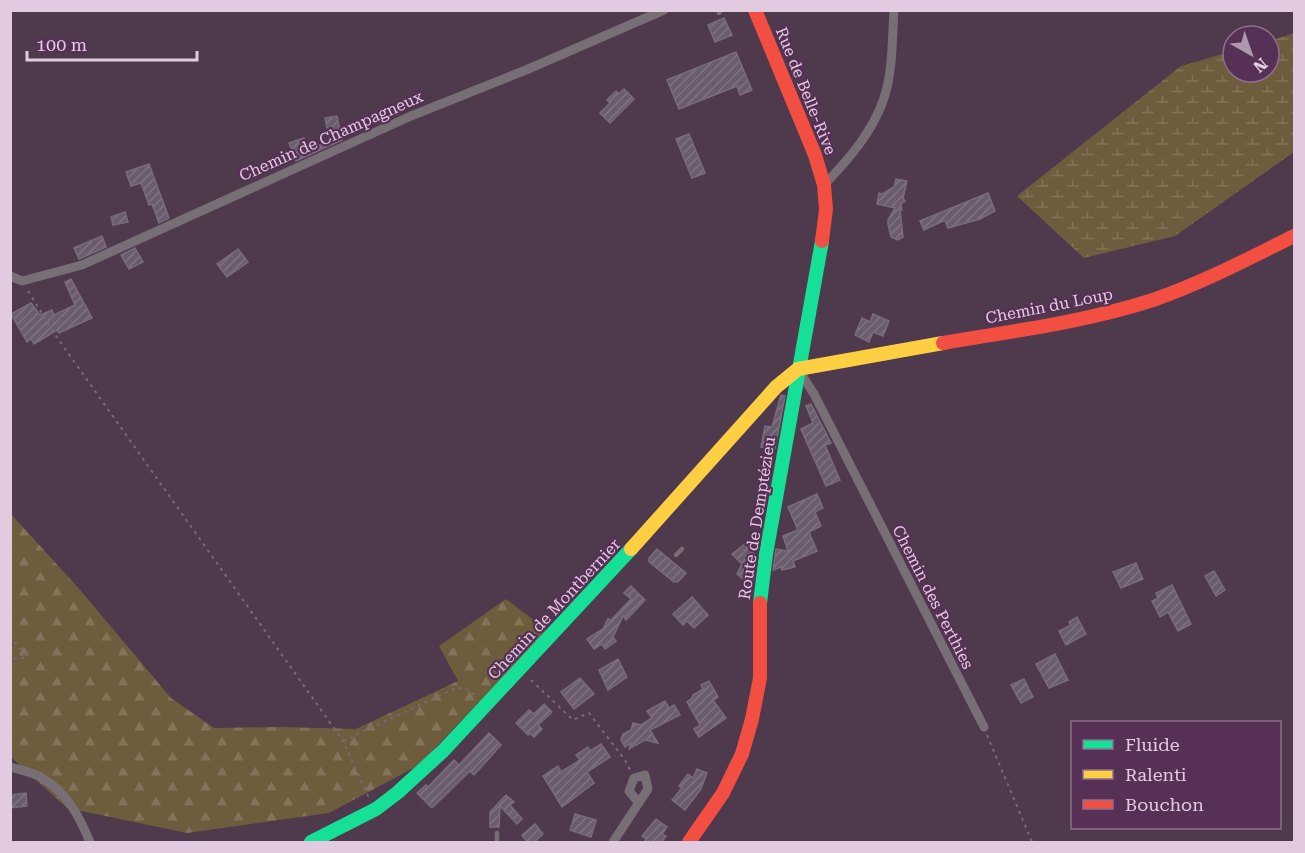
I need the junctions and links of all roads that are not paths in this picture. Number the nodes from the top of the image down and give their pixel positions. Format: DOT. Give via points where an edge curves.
graph roads {
  1 [pos="664,10"];
  2 [pos="755,10"];
  3 [pos="894,10"];
  4 [pos="824,185"];
  5 [pos="1294,236"];
  6 [pos="10,276"];
  7 [pos="798,369"];
  8 [pos="682,549"];
  9 [pos="676,555"];
  10 [pos="984,727"];
  11 [pos="10,767"];
  12 [pos="639,803"];
  13 [pos="497,833"];
  14 [pos="90,843"];
  15 [pos="311,843"];
  16 [pos="497,843"];
  17 [pos="613,843"];
  18 [pos="689,843"];
  1 -- 6 [label="street, Chemin de Champagneux" via="411,116 82,265 22,281"];
  2 -- 4 [label="street, Rue de Belle-Rive"];
  3 -- 4 [label="street" via="884,98 858,147"];
  4 -- 7 [label="street, Route de Demptézieu" via="824,233"];
  5 -- 7 [label="street, Chemin du Loup" via="1196,284 1094,316"];
  7 -- 10 [label="street, Chemin des Perthies"];
  7 -- 15 [label="street, Chemin de Montbernier" via="776,387 654,525 436,758 376,809"];
  7 -- 18 [label="street, Route de Demptézieu" via="760,595 760,678 752,719 742,754 723,793"];
  8 -- 9 [label="lane"];
  11 -- 14 [label="street" via="42,777 52,786 73,807"];
  12 -- 12 [label="street" via="648,789 645,775 634,778 629,790"];
  12 -- 17 [label="street"];
  13 -- 16 [label="lane"];
}
